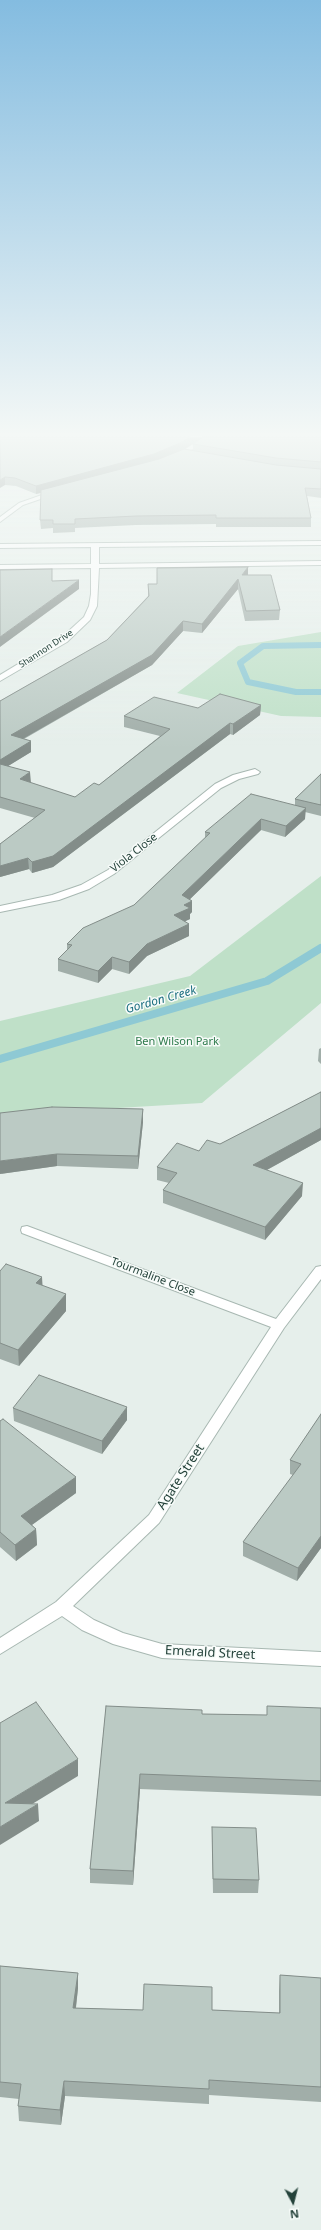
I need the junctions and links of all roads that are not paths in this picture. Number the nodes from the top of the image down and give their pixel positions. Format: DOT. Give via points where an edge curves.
graph roads {
  1 [pos="321,544"];
  2 [pos="95,545"];
  3 [pos="0,546"];
  4 [pos="321,563"];
  5 [pos="0,566"];
  6 [pos="96,566"];
  7 [pos="0,679"];
  8 [pos="255,772"];
  9 [pos="0,909"];
  10 [pos="27,1230"];
  11 [pos="321,1270"];
  12 [pos="278,1324"];
  13 [pos="62,1607"];
  14 [pos="0,1647"];
  15 [pos="321,1659"];
  1 -- 2 [label="street"];
  2 -- 3 [label="street"];
  2 -- 6 [label="street, Shannon Drive"];
  4 -- 6 [label="street"];
  5 -- 6 [label="street"];
  6 -- 7 [label="street, Shannon Drive" via="93,606 87,618 64,640"];
  8 -- 9 [label="street, Viola Close" via="236,777 218,786 111,872 85,887 54,898"];
  10 -- 12 [label="street, Tourmaline Close"];
  11 -- 12 [label="street, Agate Street"];
  12 -- 13 [label="street, Agate Street" via="154,1519"];
  13 -- 14 [label="street, Agate Street"];
  13 -- 15 [label="street, Emerald Street" via="88,1625 119,1639 162,1651"];
}
